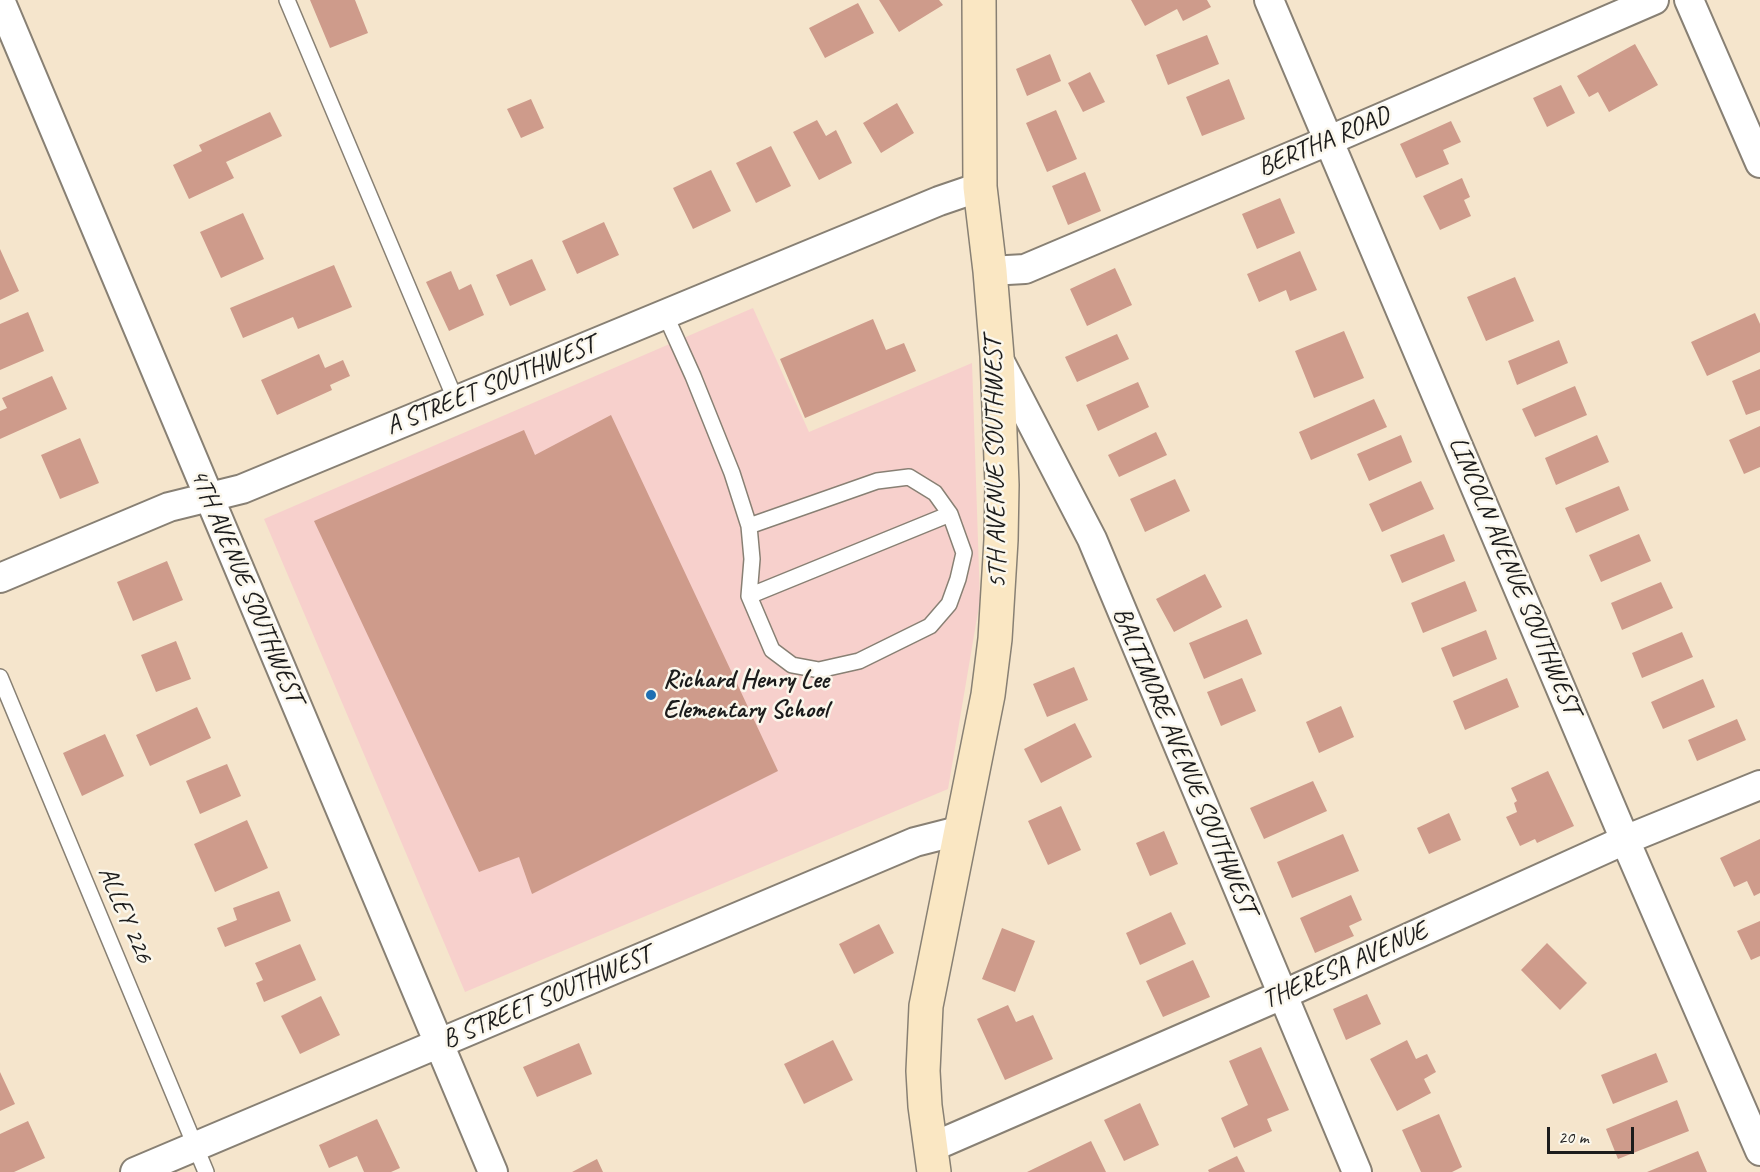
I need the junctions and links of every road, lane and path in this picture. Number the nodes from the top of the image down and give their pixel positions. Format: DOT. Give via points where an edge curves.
graph roads {
  1 [pos="0,0"];
  2 [pos="287,0"];
  3 [pos="980,0"];
  4 [pos="1269,0"];
  5 [pos="1654,0"];
  6 [pos="1689,0"];
  7 [pos="1330,140"];
  8 [pos="1760,163"];
  9 [pos="981,187"];
  10 [pos="990,271"];
  11 [pos="665,314"];
  12 [pos="997,356"];
  13 [pos="456,400"];
  14 [pos="210,498"];
  15 [pos="950,514"];
  16 [pos="749,526"];
  17 [pos="0,578"];
  18 [pos="749,596"];
  19 [pos="0,677"];
  20 [pos="1760,785"];
  21 [pos="962,830"];
  22 [pos="1625,840"];
  23 [pos="1282,996"];
  24 [pos="439,1043"];
  25 [pos="1760,1151"];
  26 [pos="201,1159"];
  27 [pos="932,1160"];
  28 [pos="135,1172"];
  29 [pos="493,1172"];
  30 [pos="1356,1172"];
  1 -- 14 [label="street, 4TH AVENUE SOUTHWEST"];
  2 -- 13 [label="lane"];
  3 -- 9 [label="street, 5TH AVENUE SOUTHWEST"];
  4 -- 7 [label="street, LINCOLN AVENUE SOUTHWEST"];
  5 -- 7 [label="street, BERTHA ROAD"];
  6 -- 8 [label="street"];
  7 -- 10 [label="street, BERTHA ROAD" via="1025,269"];
  7 -- 22 [label="street, LINCOLN AVENUE SOUTHWEST"];
  9 -- 10 [label="street, 5TH AVENUE SOUTHWEST"];
  9 -- 11 [label="street, A STREET SOUTHWEST"];
  10 -- 12 [label="street, 5TH AVENUE SOUTHWEST"];
  11 -- 13 [label="street, A STREET SOUTHWEST"];
  11 -- 16 [label="lane" via="728,462"];
  12 -- 21 [label="street, 5TH AVENUE SOUTHWEST" via="1002,485 998,591 988,695"];
  12 -- 23 [label="street, BALTIMORE AVENUE SOUTHWEST" via="1092,539"];
  13 -- 14 [label="street, A STREET SOUTHWEST" via="242,489"];
  14 -- 17 [label="street, A STREET SOUTHWEST" via="169,507"];
  14 -- 24 [label="street, 4TH AVENUE SOUTHWEST"];
  15 -- 16 [label="lane" via="935,493 909,477 877,482"];
  15 -- 18 [label="lane"];
  15 -- 18 [label="lane" via="964,554 949,604 930,626 859,661 819,670 792,665 772,650"];
  16 -- 18 [label="lane"];
  19 -- 26 [label="lane, ALLEY 226"];
  20 -- 22 [label="street, THERESA AVENUE"];
  21 -- 24 [label="street, B STREET SOUTHWEST" via="915,842"];
  21 -- 27 [label="street, 5TH AVENUE SOUTHWEST" via="926,1006 922,1071"];
  22 -- 23 [label="street, THERESA AVENUE"];
  22 -- 25 [label="street, LINCOLN AVENUE SOUTHWEST"];
  23 -- 27 [label="street, THERESA AVENUE"];
  23 -- 30 [label="street, BALTIMORE AVENUE SOUTHWEST"];
  24 -- 26 [label="street, B STREET SOUTHWEST"];
  24 -- 29 [label="street, 4TH AVENUE SOUTHWEST"];
  26 -- 28 [label="street, B STREET SOUTHWEST"];
}
